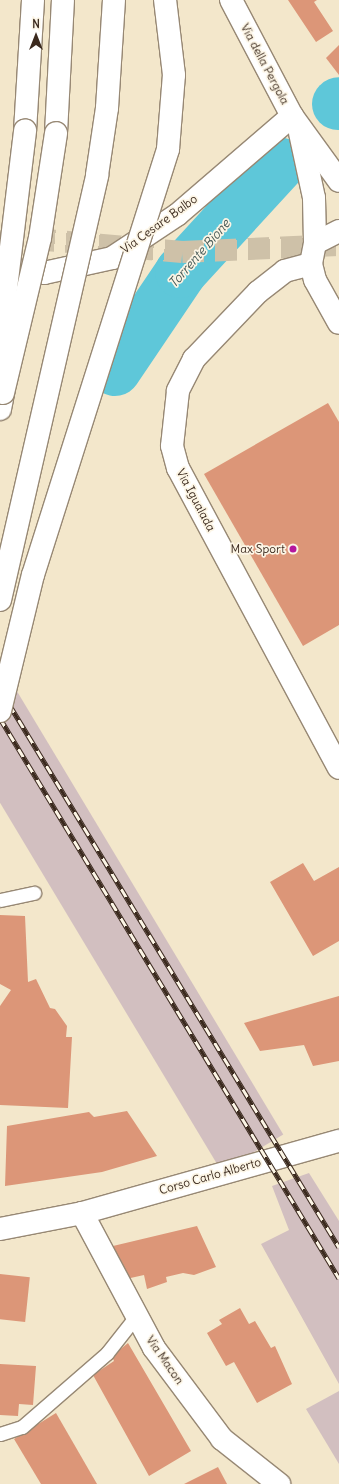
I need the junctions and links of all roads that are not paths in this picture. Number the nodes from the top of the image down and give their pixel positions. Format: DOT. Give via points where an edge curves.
graph roads {
  1 [pos="32,0"];
  2 [pos="63,0"];
  3 [pos="114,0"];
  4 [pos="165,0"];
  5 [pos="231,0"];
  6 [pos="296,122"];
  7 [pos="339,180"];
  8 [pos="339,231"];
  9 [pos="315,243"];
  10 [pos="311,264"];
  11 [pos="0,269"];
  12 [pos="339,323"];
  13 [pos="2,401"];
  14 [pos="0,600"];
  15 [pos="0,711"];
  16 [pos="339,768"];
  17 [pos="34,893"];
  18 [pos="0,900"];
  19 [pos="339,1140"];
  20 [pos="82,1213"];
  21 [pos="0,1215"];
  22 [pos="0,1229"];
  23 [pos="137,1315"];
  24 [pos="0,1434"];
  25 [pos="279,1484"];
  1 -- 13 [label="main road, bridge" via="26,117 0,338"];
  2 -- 13 [label="main road, bridge" via="54,148 40,238"];
  3 -- 14 [label="main road, bridge" via="107,108 97,175"];
  4 -- 15 [label="main road, bridge" via="174,75 168,149 32,575"];
  5 -- 6 [label="main road, Via della Pergola"];
  6 -- 7 [label="main road, Via della Pergola"];
  6 -- 9 [label="main road, Via della Pergola" via="314,198"];
  6 -- 11 [label="main road, Via Cesare Balbo" via="177,215 112,258 44,273"];
  8 -- 9 [label="main road"];
  9 -- 10 [label="main road, Via della Pergola"];
  10 -- 12 [label="main road" via="314,280"];
  10 -- 16 [label="main road, Via Igualada" via="286,271 258,292 194,359 178,391 172,446 178,468"];
  17 -- 18 [label="lane"];
  19 -- 20 [label="main road, Corso Carlo Alberto"];
  20 -- 21 [label="main road, Corso Carlo Alberto"];
  20 -- 22 [label="main road, Corso Carlo Alberto"];
  20 -- 23 [label="main road, Via Macon"];
  23 -- 24 [label="lane" via="95,1362 22,1426"];
  23 -- 25 [label="main road, Via Macon" via="154,1348 222,1439"];
}
